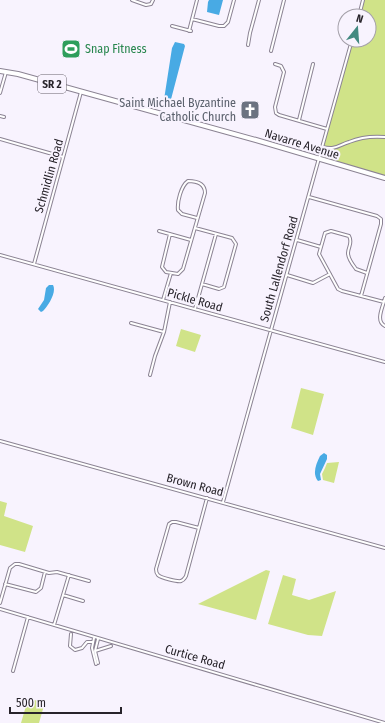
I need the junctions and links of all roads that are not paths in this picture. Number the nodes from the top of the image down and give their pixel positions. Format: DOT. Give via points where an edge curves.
graph roads {
  1 [pos="132,0"];
  2 [pos="153,0"];
  3 [pos="198,0"];
  4 [pos="234,0"];
  5 [pos="259,0"];
  6 [pos="284,0"];
  7 [pos="192,19"];
  8 [pos="172,26"];
  9 [pos="248,45"];
  10 [pos="350,48"];
  11 [pos="270,51"];
  12 [pos="275,64"];
  13 [pos="313,64"];
  14 [pos="2,70"];
  15 [pos="0,92"];
  16 [pos="81,92"];
  17 [pos="0,116"];
  18 [pos="4,117"];
  19 [pos="299,120"];
  20 [pos="327,130"];
  21 [pos="385,137"];
  22 [pos="0,139"];
  23 [pos="322,147"];
  24 [pos="63,157"];
  25 [pos="318,159"];
  26 [pos="385,178"];
  27 [pos="309,197"];
  28 [pos="198,218"];
  29 [pos="195,228"];
  30 [pos="159,231"];
  31 [pos="170,234"];
  32 [pos="216,234"];
  33 [pos="192,240"];
  34 [pos="296,240"];
  35 [pos="321,247"];
  36 [pos="0,255"];
  37 [pos="34,265"];
  38 [pos="171,273"];
  39 [pos="368,273"];
  40 [pos="330,274"];
  41 [pos="287,275"];
  42 [pos="202,284"];
  43 [pos="361,296"];
  44 [pos="385,298"];
  45 [pos="163,300"];
  46 [pos="170,302"];
  47 [pos="384,302"];
  48 [pos="195,309"];
  49 [pos="131,323"];
  50 [pos="385,326"];
  51 [pos="271,330"];
  52 [pos="164,332"];
  53 [pos="385,362"];
  54 [pos="150,375"];
  55 [pos="0,441"];
  56 [pos="207,498"];
  57 [pos="223,502"];
  58 [pos="199,528"];
  59 [pos="385,548"];
  60 [pos="45,572"];
  61 [pos="69,575"];
  62 [pos="89,581"];
  63 [pos="5,584"];
  64 [pos="63,595"];
  65 [pos="83,601"];
  66 [pos="0,603"];
  67 [pos="0,609"];
  68 [pos="28,617"];
  69 [pos="54,625"];
  70 [pos="71,634"];
  71 [pos="94,637"];
  72 [pos="98,638"];
  73 [pos="93,642"];
  74 [pos="111,646"];
  75 [pos="94,651"];
  76 [pos="97,664"];
  77 [pos="12,671"];
  78 [pos="385,723"];
  1 -- 2 [label="street" via="146,5"];
  3 -- 7 [label="street"];
  4 -- 7 [label="street" via="228,22 224,26"];
  5 -- 9 [label="street"];
  6 -- 11 [label="street"];
  7 -- 8 [label="street" via="190,31"];
  10 -- 20 [label="street, South Lallendorf Road"];
  12 -- 19 [label="street" via="281,66 284,73 275,110 279,115"];
  13 -- 19 [label="street"];
  14 -- 15 [label="street"];
  14 -- 16 [label="highway, Navarre Avenue / SR 2"];
  16 -- 24 [label="street, Schmidlin Road"];
  16 -- 25 [label="highway, Navarre Avenue / SR 2"];
  17 -- 18 [label="street"];
  19 -- 20 [label="street"];
  20 -- 23 [label="street, South Lallendorf Road"];
  21 -- 23 [label="street" via="359,139 333,149"];
  22 -- 24 [label="street"];
  23 -- 25 [label="street, South Lallendorf Road"];
  24 -- 37 [label="street, Schmidlin Road"];
  25 -- 26 [label="highway, Navarre Avenue / SR 2"];
  25 -- 27 [label="street, South Lallendorf Road"];
  27 -- 34 [label="street, South Lallendorf Road"];
  27 -- 39 [label="street" via="380,219 381,224"];
  28 -- 28 [label="street" via="205,190 202,185 189,181 184,184 178,208 182,214"];
  28 -- 29 [label="street"];
  29 -- 32 [label="street"];
  29 -- 33 [label="street"];
  30 -- 31 [label="street"];
  31 -- 33 [label="street"];
  31 -- 38 [label="street" via="162,266 164,271"];
  32 -- 42 [label="street"];
  32 -- 42 [label="street" via="231,238 235,241 236,247 225,286 219,289"];
  33 -- 38 [label="street" via="183,270 178,274"];
  34 -- 35 [label="street"];
  34 -- 41 [label="street, South Lallendorf Road"];
  35 -- 39 [label="street" via="324,235 328,232 347,235 351,241 349,258 356,269"];
  35 -- 40 [label="street" via="320,255"];
  36 -- 37 [label="street, Pickle Road"];
  37 -- 45 [label="street, Pickle Road"];
  38 -- 45 [label="street"];
  39 -- 43 [label="street"];
  40 -- 41 [label="street" via="313,283"];
  40 -- 43 [label="street" via="340,290"];
  41 -- 51 [label="street, South Lallendorf Road"];
  42 -- 48 [label="street"];
  43 -- 47 [label="street"];
  44 -- 47 [label="street"];
  45 -- 46 [label="street, Pickle Road"];
  46 -- 48 [label="street, Pickle Road"];
  46 -- 52 [label="street"];
  47 -- 50 [label="street" via="380,322"];
  48 -- 51 [label="street, Pickle Road"];
  49 -- 52 [label="street"];
  51 -- 53 [label="street, Pickle Road"];
  51 -- 57 [label="street, South Lallendorf Road"];
  52 -- 54 [label="street"];
  55 -- 56 [label="street, Brown Road"];
  56 -- 57 [label="street, Brown Road"];
  56 -- 58 [label="street"];
  57 -- 59 [label="street, Brown Road"];
  58 -- 58 [label="street" via="186,576 182,581 161,577 156,573 169,524 174,522"];
  60 -- 61 [label="street"];
  60 -- 63 [label="street" via="14,564"];
  60 -- 63 [label="street" via="41,588 37,592"];
  61 -- 62 [label="street"];
  61 -- 64 [label="street"];
  63 -- 66 [label="street"];
  64 -- 65 [label="street"];
  64 -- 69 [label="street"];
  67 -- 68 [label="street, Curtice Road"];
  68 -- 69 [label="street, Curtice Road"];
  68 -- 77 [label="street"];
  69 -- 71 [label="street, Curtice Road"];
  70 -- 73 [label="street" via="70,646 75,650 82,648 87,642"];
  71 -- 72 [label="street, Curtice Road"];
  71 -- 73 [label="street"];
  72 -- 75 [label="street"];
  72 -- 78 [label="street, Curtice Road"];
  73 -- 75 [label="street"];
  74 -- 75 [label="street"];
  75 -- 76 [label="street"];
}
